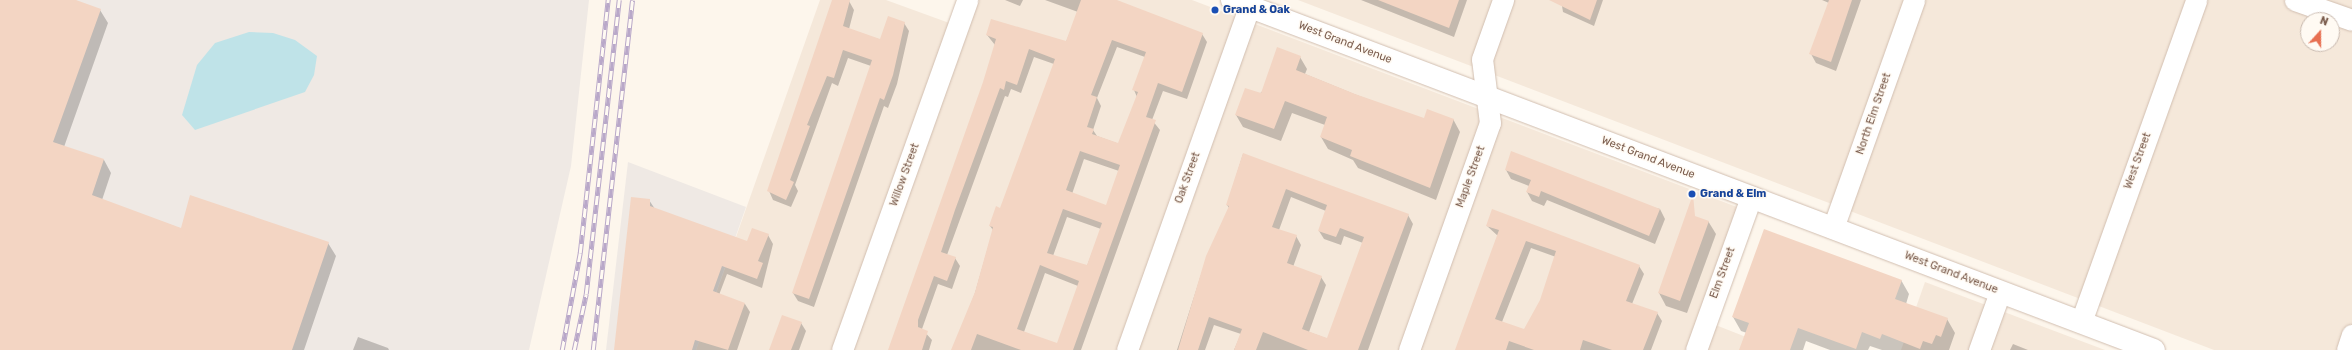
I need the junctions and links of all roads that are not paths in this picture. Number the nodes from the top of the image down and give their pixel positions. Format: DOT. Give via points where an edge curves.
graph roads {
  1 [pos="967,0"];
  2 [pos="1503,0"];
  3 [pos="1914,0"];
  4 [pos="2196,0"];
  5 [pos="2295,0"];
  6 [pos="1240,3"];
  7 [pos="2352,20"];
  8 [pos="1486,96"];
  9 [pos="1751,197"];
  10 [pos="1834,228"];
  11 [pos="2000,292"];
  12 [pos="2081,322"];
  13 [pos="2352,335"];
  14 [pos="842,350"];
  15 [pos="1127,350"];
  16 [pos="1409,350"];
  17 [pos="1696,350"];
  18 [pos="1979,350"];
  19 [pos="2154,350"];
  20 [pos="2347,350"];
  1 -- 14 [label="street, Willow Street"];
  2 -- 8 [label="street, Maple Street" via="1482,59"];
  3 -- 10 [label="street, North Elm Street"];
  4 -- 12 [label="street, West Street"];
  5 -- 7 [label="street"];
  6 -- 8 [label="main road, West Grand Avenue"];
  6 -- 15 [label="street, Oak Street"];
  8 -- 9 [label="main road, West Grand Avenue"];
  8 -- 16 [label="street, Maple Street" via="1490,124"];
  9 -- 10 [label="main road, West Grand Avenue"];
  9 -- 17 [label="street, Elm Street"];
  10 -- 11 [label="main road, West Grand Avenue"];
  11 -- 12 [label="main road, West Grand Avenue"];
  11 -- 18 [label="street"];
  12 -- 19 [label="main road, West Grand Avenue"];
  13 -- 20 [label="street"];
}
